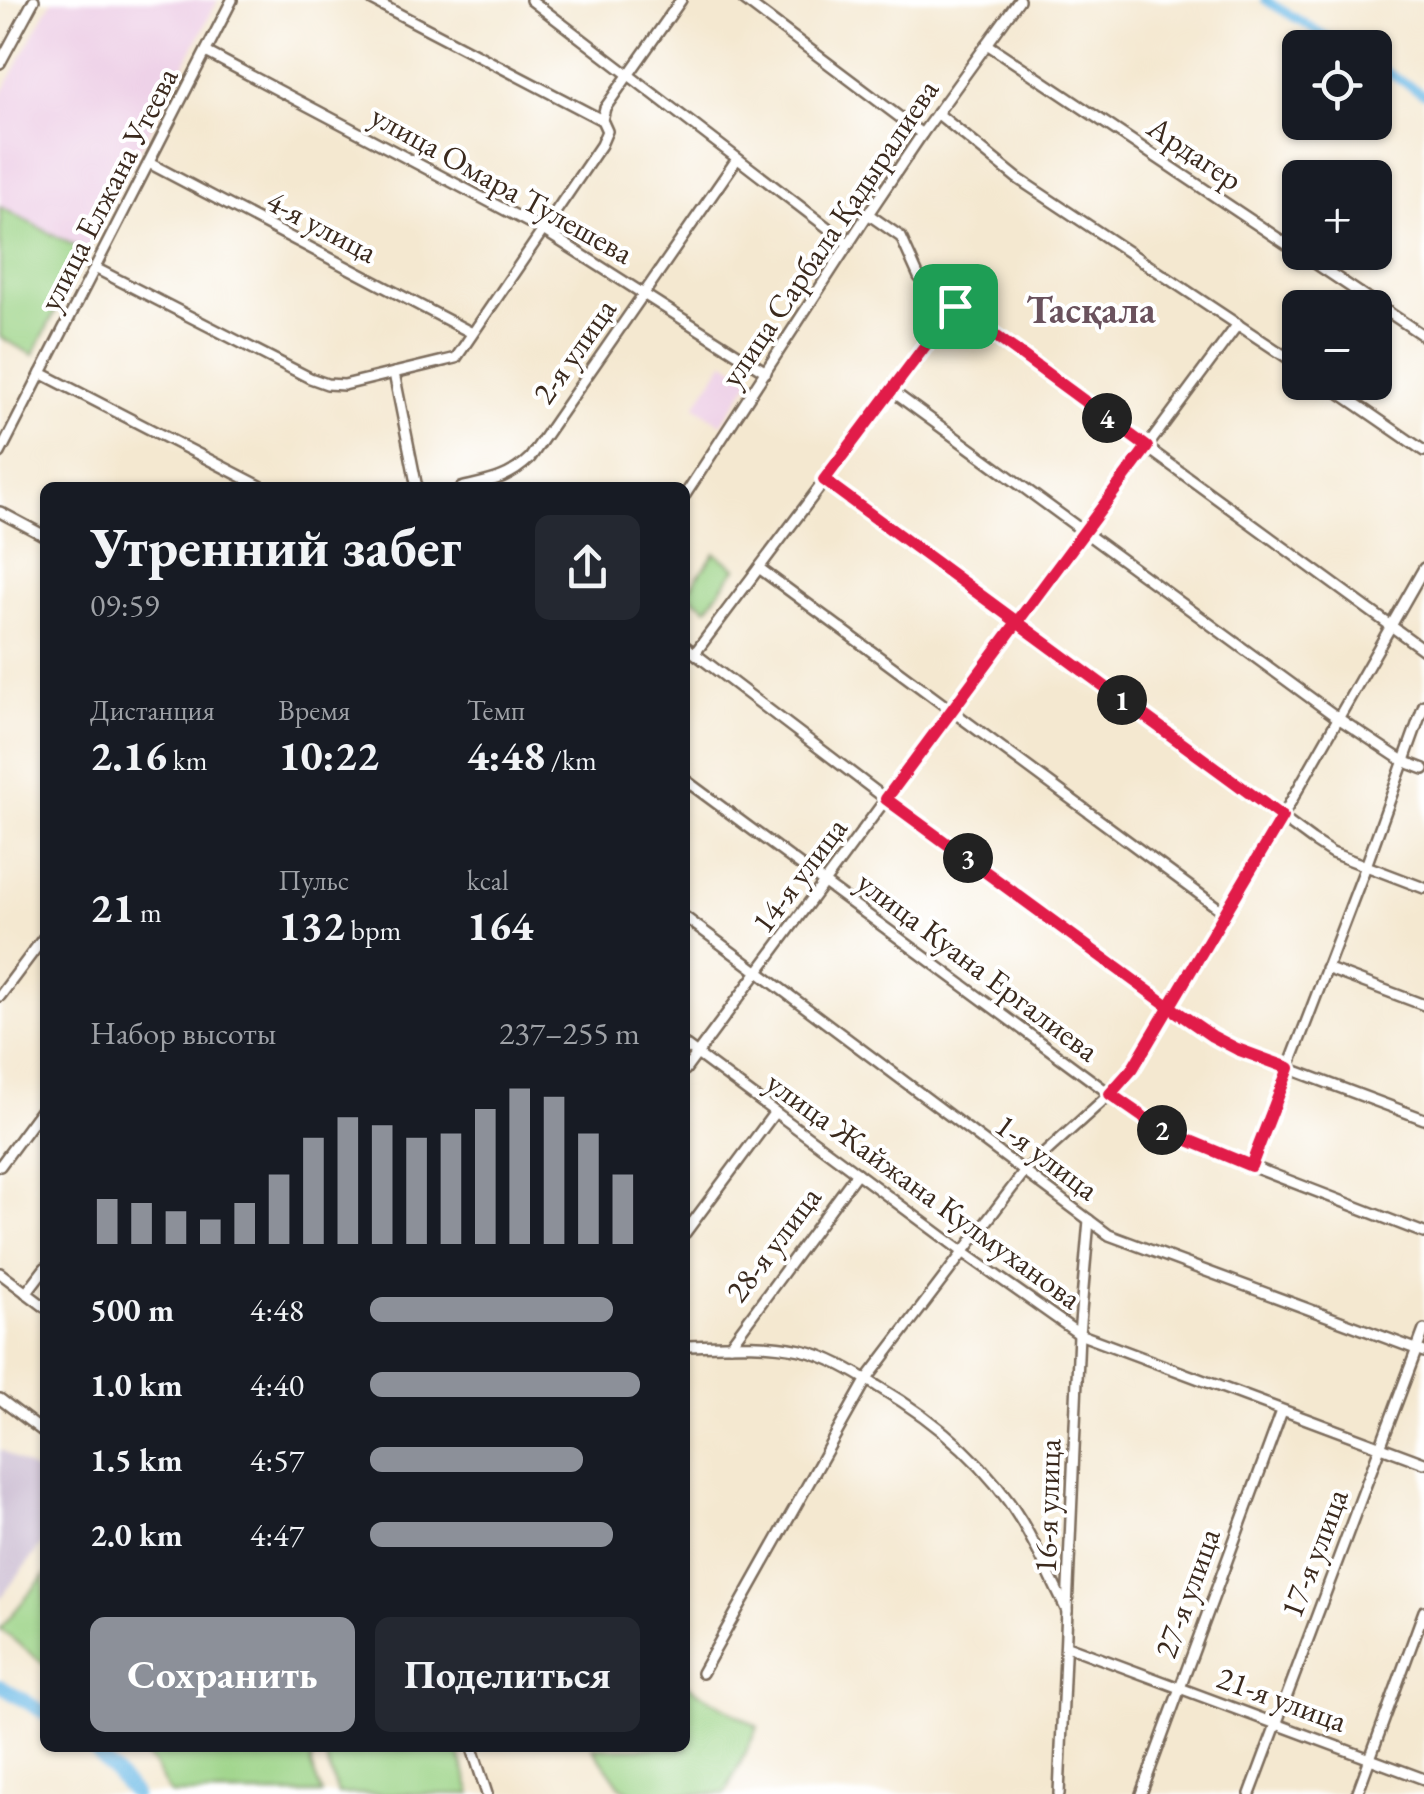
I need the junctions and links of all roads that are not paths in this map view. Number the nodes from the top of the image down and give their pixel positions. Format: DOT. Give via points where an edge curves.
graph roads {
  1 [pos="34,0"];
  2 [pos="232,0"];
  3 [pos="372,0"];
  4 [pos="531,0"];
  5 [pos="682,0"];
  6 [pos="744,0"];
  7 [pos="1019,0"];
  8 [pos="987,44"];
  9 [pos="206,52"];
  10 [pos="0,64"];
  11 [pos="628,73"];
  12 [pos="937,113"];
  13 [pos="602,120"];
  14 [pos="922,134"];
  15 [pos="738,158"];
  16 [pos="149,163"];
  17 [pos="868,214"];
  18 [pos="544,230"];
  19 [pos="849,244"];
  20 [pos="95,268"];
  21 [pos="644,294"];
  22 [pos="955,306"];
  23 [pos="1238,324"];
  24 [pos="472,334"];
  25 [pos="1424,336"];
  26 [pos="1282,354"];
  27 [pos="766,372"];
  28 [pos="41,373"];
  29 [pos="394,373"];
  30 [pos="892,391"];
  31 [pos="1350,400"];
  32 [pos="1147,447"];
  33 [pos="1424,451"];
  34 [pos="0,453"];
  35 [pos="824,480"];
  36 [pos="252,482"];
  37 [pos="416,482"];
  38 [pos="489,482"];
  39 [pos="690,488"];
  40 [pos="0,512"];
  41 [pos="1084,532"];
  42 [pos="40,533"];
  43 [pos="759,568"];
  44 [pos="1424,568"];
  45 [pos="1016,623"];
  46 [pos="1391,626"];
  47 [pos="690,650"];
  48 [pos="1424,650"];
  49 [pos="695,654"];
  50 [pos="1424,706"];
  51 [pos="952,711"];
  52 [pos="1338,718"];
  53 [pos="1403,761"];
  54 [pos="1424,769"];
  55 [pos="690,784"];
  56 [pos="886,799"];
  57 [pos="1282,817"];
  58 [pos="1366,866"];
  59 [pos="824,883"];
  60 [pos="1424,888"];
  61 [pos="1225,913"];
  62 [pos="690,921"];
  63 [pos="40,944"];
  64 [pos="1326,968"];
  65 [pos="758,972"];
  66 [pos="0,996"];
  67 [pos="1424,1005"];
  68 [pos="1170,1007"];
  69 [pos="690,1049"];
  70 [pos="697,1054"];
  71 [pos="690,1063"];
  72 [pos="1289,1068"];
  73 [pos="1110,1094"];
  74 [pos="40,1112"];
  75 [pos="775,1112"];
  76 [pos="1424,1119"];
  77 [pos="0,1166"];
  78 [pos="1251,1166"];
  79 [pos="1025,1171"];
  80 [pos="857,1173"];
  81 [pos="1089,1220"];
  82 [pos="690,1226"];
  83 [pos="1424,1233"];
  84 [pos="963,1252"];
  85 [pos="0,1273"];
  86 [pos="40,1275"];
  87 [pos="26,1293"];
  88 [pos="40,1303"];
  89 [pos="1424,1330"];
  90 [pos="1079,1334"];
  91 [pos="730,1345"];
  92 [pos="690,1346"];
  93 [pos="1420,1351"];
  94 [pos="866,1379"];
  95 [pos="0,1399"];
  96 [pos="1282,1410"];
  97 [pos="40,1429"];
  98 [pos="1380,1447"];
  99 [pos="1424,1463"];
  100 [pos="1424,1611"];
  101 [pos="1068,1613"];
  102 [pos="1066,1646"];
  103 [pos="702,1674"];
  104 [pos="1179,1688"];
  105 [pos="1277,1724"];
  106 [pos="473,1752"];
  107 [pos="1370,1758"];
  108 [pos="1424,1778"];
  109 [pos="487,1794"];
  110 [pos="1059,1794"];
  111 [pos="1142,1794"];
  112 [pos="1250,1794"];
  113 [pos="1357,1794"];
  1 -- 10 [label="street"];
  2 -- 9 [label="street, улица Елжана Утеева"];
  3 -- 13 [label="street"];
  4 -- 11 [label="street"];
  5 -- 11 [label="street"];
  6 -- 14 [label="street"];
  7 -- 8 [label="street, улица Сарбала Қадыралиева"];
  8 -- 12 [label="street, улица Сарбала Қадыралиева"];
  8 -- 25 [label="street, Ардагер"];
  9 -- 16 [label="street, улица Елжана Утеева"];
  9 -- 18 [label="street, улица Омара Тулешева"];
  11 -- 13 [label="street"];
  11 -- 15 [label="street"];
  12 -- 14 [label="street, улица Сарбала Қадыралиева"];
  12 -- 23 [label="street" via="1017,178"];
  13 -- 18 [label="street" via="607,131 601,145"];
  14 -- 17 [label="street, улица Сарбала Қадыралиева"];
  15 -- 19 [label="street"];
  15 -- 21 [label="street, 2-я улица"];
  16 -- 20 [label="street, улица Елжана Утеева"];
  16 -- 24 [label="street, 4-я улица"];
  17 -- 19 [label="street, улица Сарбала Қадыралиева"];
  17 -- 22 [label="street" via="902,237 919,277"];
  18 -- 21 [label="street, улица Омара Тулешева"];
  18 -- 24 [label="street"];
  19 -- 27 [label="street, улица Сарбала Қадыралиева"];
  20 -- 28 [label="street, улица Елжана Утеева"];
  20 -- 29 [label="street" via="327,384"];
  21 -- 27 [label="street, улица Омара Тулешева"];
  21 -- 38 [label="street, 2-я улица" via="530,458"];
  22 -- 30 [label="street"];
  22 -- 32 [label="street"];
  23 -- 26 [label="street"];
  23 -- 32 [label="street, 14-я улица"];
  24 -- 29 [label="street" via="456,358"];
  27 -- 39 [label="street, улица Сарбала Қадыралиева"];
  28 -- 34 [label="street, улица Елжана Утеева"];
  28 -- 36 [label="street"];
  29 -- 37 [label="street"];
  30 -- 35 [label="street"];
  30 -- 41 [label="street"];
  31 -- 33 [label="street"];
  32 -- 41 [label="street, 14-я улица"];
  32 -- 46 [label="street"];
  35 -- 43 [label="street"];
  35 -- 45 [label="street"];
  40 -- 42 [label="street"];
  41 -- 45 [label="street, 14-я улица"];
  41 -- 52 [label="street"];
  43 -- 49 [label="street"];
  43 -- 51 [label="street"];
  44 -- 46 [label="street"];
  45 -- 51 [label="street, 14-я улица"];
  45 -- 57 [label="street"];
  46 -- 48 [label="street"];
  46 -- 52 [label="street"];
  47 -- 49 [label="street"];
  49 -- 56 [label="street"];
  50 -- 53 [label="street"];
  51 -- 56 [label="street, 14-я улица"];
  51 -- 61 [label="street"];
  52 -- 53 [label="street"];
  52 -- 57 [label="street"];
  53 -- 54 [label="street"];
  53 -- 58 [label="street"];
  55 -- 59 [label="street, улица Куана Ергалиева"];
  56 -- 59 [label="street, 14-я улица"];
  56 -- 68 [label="street"];
  57 -- 58 [label="street" via="1332,853"];
  57 -- 61 [label="street"];
  58 -- 60 [label="street"];
  58 -- 64 [label="street"];
  59 -- 65 [label="street, 14-я улица"];
  59 -- 73 [label="street, улица Куана Ергалиева"];
  61 -- 68 [label="street"];
  62 -- 65 [label="street, 1-я улица"];
  63 -- 66 [label="street"];
  64 -- 67 [label="street"];
  64 -- 72 [label="street"];
  65 -- 70 [label="street, 14-я улица"];
  65 -- 79 [label="street, 1-я улица"];
  68 -- 72 [label="street" via="1237,1049"];
  68 -- 73 [label="street"];
  69 -- 70 [label="street, улица Жайжана Кулмуханова"];
  70 -- 71 [label="street, 14-я улица"];
  70 -- 75 [label="street, улица Жайжана Кулмуханова"];
  72 -- 76 [label="street"];
  72 -- 78 [label="street"];
  73 -- 78 [label="street, улица Куана Ергалиева" via="1159,1128"];
  73 -- 79 [label="street"];
  74 -- 77 [label="street"];
  75 -- 80 [label="street, улица Жайжана Кулмуханова"];
  75 -- 82 [label="street"];
  78 -- 83 [label="street, улица Куана Ергалиева"];
  79 -- 81 [label="street, 1-я улица"];
  79 -- 84 [label="street"];
  80 -- 84 [label="street, улица Жайжана Кулмуханова"];
  80 -- 91 [label="street, 28-я улица"];
  81 -- 90 [label="street, 16-я улица"];
  81 -- 93 [label="street, 1-я улица" via="1110,1235"];
  84 -- 90 [label="street, улица Жайжана Кулмуханова"];
  84 -- 94 [label="street"];
  85 -- 87 [label="street"];
  86 -- 87 [label="street"];
  87 -- 88 [label="street"];
  89 -- 93 [label="street, 17-я улица"];
  90 -- 96 [label="street, улица Жайжана Кулмуханова"];
  90 -- 101 [label="street, 16-я улица"];
  91 -- 92 [label="street"];
  91 -- 94 [label="street" via="804,1350"];
  93 -- 98 [label="street, 17-я улица"];
  94 -- 101 [label="street" via="919,1411 978,1464 1020,1520"];
  94 -- 103 [label="street"];
  95 -- 97 [label="street"];
  96 -- 98 [label="street, улица Жайжана Кулмуханова"];
  96 -- 104 [label="street, 27-я улица"];
  98 -- 99 [label="street, улица Жайжана Кулмуханова"];
  98 -- 105 [label="street, 17-я улица"];
  100 -- 107 [label="street"];
  101 -- 102 [label="street, 16-я улица"];
  102 -- 104 [label="street, 21-я улица"];
  102 -- 110 [label="street, 16-я улица"];
  104 -- 105 [label="street, 21-я улица"];
  104 -- 111 [label="street, 27-я улица"];
  105 -- 107 [label="street, 21-я улица"];
  105 -- 112 [label="street, 17-я улица"];
  106 -- 109 [label="street"];
  107 -- 108 [label="street, 21-я улица"];
  107 -- 113 [label="street"];
}
